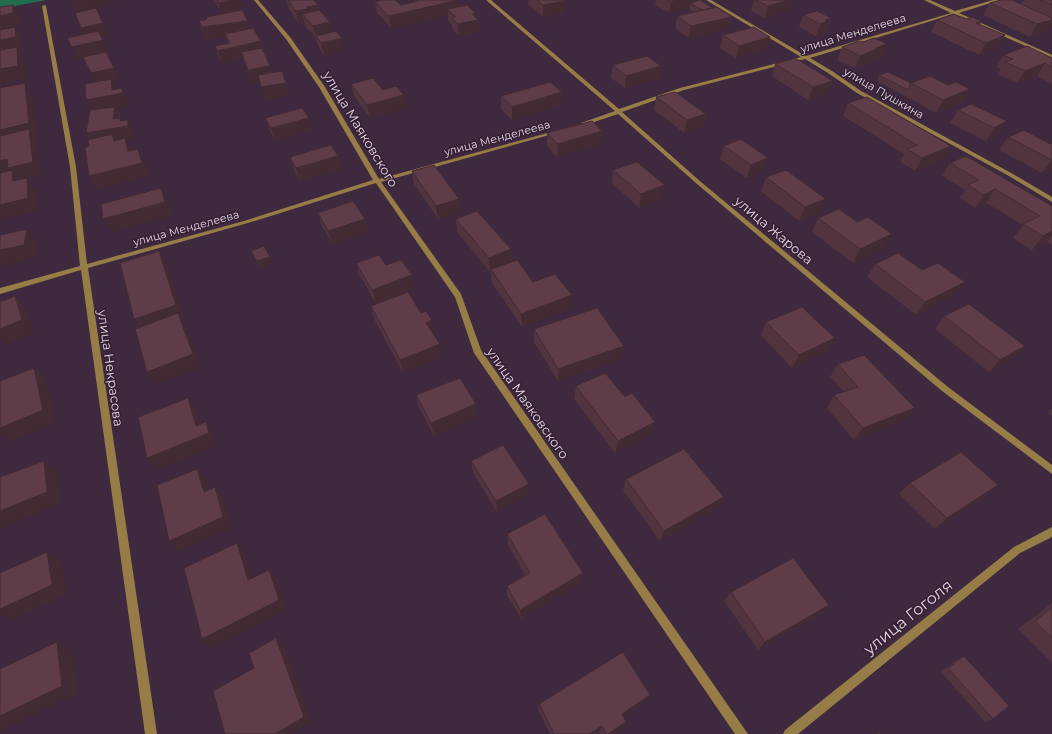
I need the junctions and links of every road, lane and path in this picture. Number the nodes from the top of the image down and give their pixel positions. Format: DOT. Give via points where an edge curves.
graph roads {
  1 [pos="256,0"];
  2 [pos="488,0"];
  3 [pos="708,0"];
  4 [pos="926,0"];
  5 [pos="998,0"];
  6 [pos="44,6"];
  7 [pos="954,13"];
  8 [pos="804,58"];
  9 [pos="1052,58"];
  10 [pos="620,112"];
  11 [pos="576,126"];
  12 [pos="561,131"];
  13 [pos="377,181"];
  14 [pos="1052,200"];
  15 [pos="84,266"];
  16 [pos="0,291"];
  17 [pos="1052,470"];
  18 [pos="1052,532"];
  19 [pos="151,734"];
  20 [pos="742,734"];
  21 [pos="789,734"];
  1 -- 13 [label="street, улица Маяковского" via="288,38 322,87"];
  2 -- 10 [label="street, улица Жарова"];
  3 -- 8 [label="street, улица Пушкина"];
  4 -- 7 [label="street"];
  5 -- 7 [label="street, улица Менделеева"];
  6 -- 15 [label="street, улица Некрасова" via="73,167"];
  7 -- 8 [label="street, улица Менделеева"];
  7 -- 9 [label="street"];
  8 -- 10 [label="street, улица Менделеева" via="682,89"];
  8 -- 14 [label="street, улица Пушкина" via="859,92"];
  10 -- 11 [label="street, улица Менделеева"];
  10 -- 17 [label="street, улица Жарова" via="699,183 945,389"];
  12 -- 13 [label="street, улица Менделеева"];
  13 -- 15 [label="street, улица Менделеева" via="246,222"];
  13 -- 20 [label="street, улица Маяковского" via="458,296 477,351"];
  15 -- 16 [label="street, улица Менделеева"];
  15 -- 19 [label="street, улица Некрасова"];
  18 -- 21 [label="street, улица Гоголя" via="1017,550"];
}
